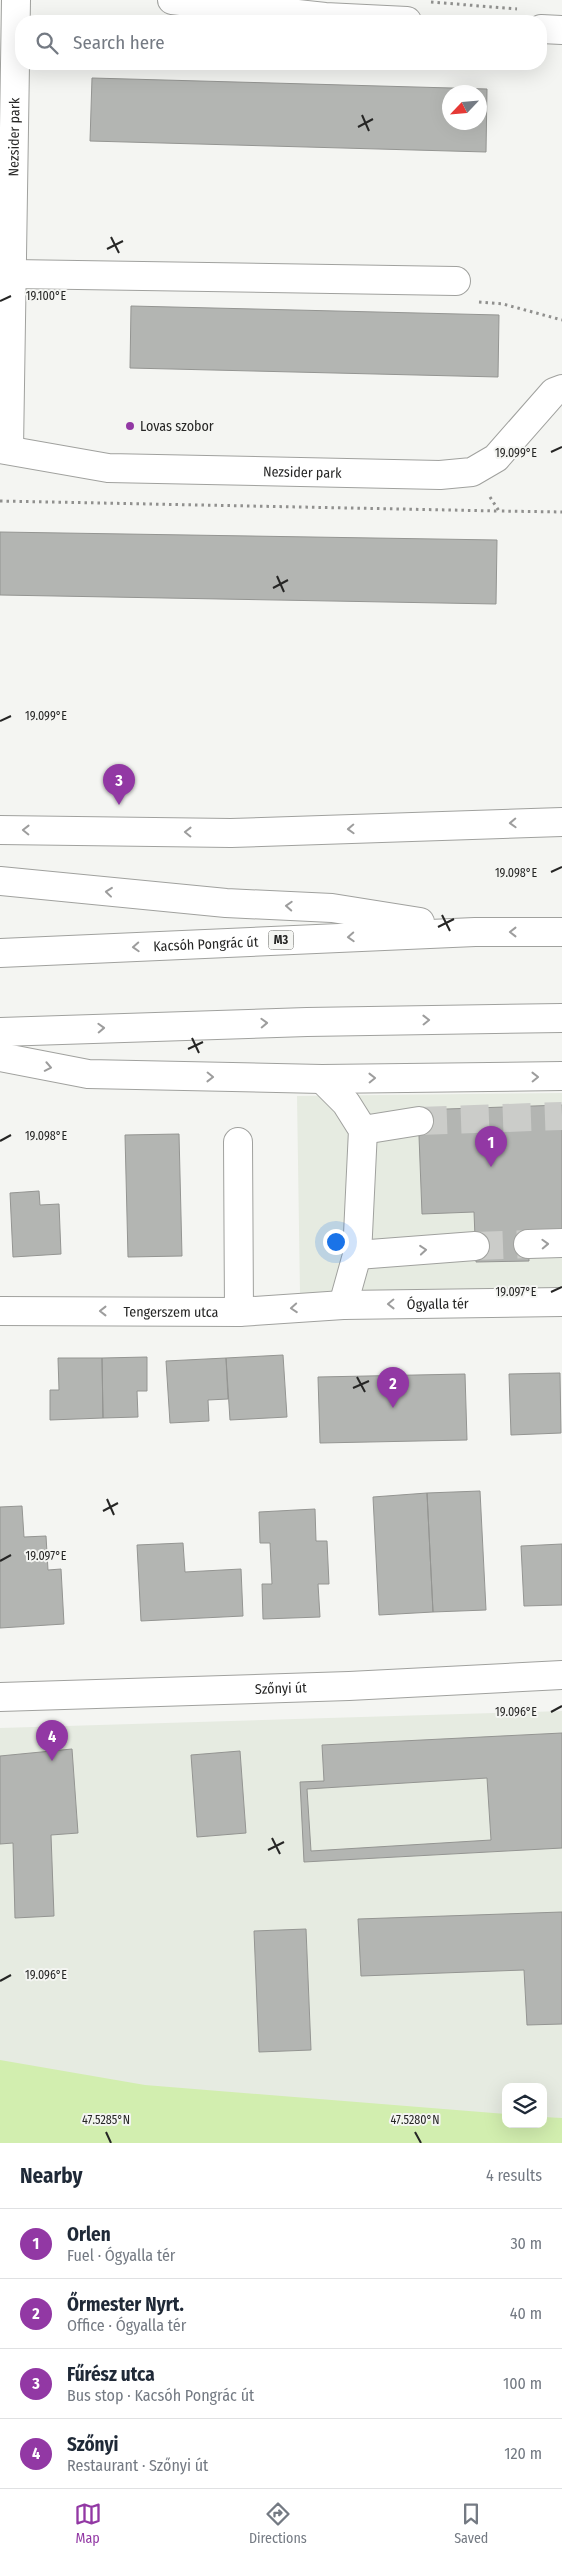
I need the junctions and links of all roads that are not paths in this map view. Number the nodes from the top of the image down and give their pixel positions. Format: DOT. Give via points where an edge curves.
graph roads {
  1 [pos="16,0"];
  2 [pos="172,0"];
  3 [pos="326,8"];
  4 [pos="16,15"];
  5 [pos="370,15"];
  6 [pos="547,24"];
  7 [pos="562,30"];
  8 [pos="15,68"];
  9 [pos="12,274"];
  10 [pos="456,281"];
  11 [pos="562,389"];
  12 [pos="4,449"];
  13 [pos="562,822"];
  14 [pos="0,830"];
  15 [pos="0,881"];
  16 [pos="475,932"];
  17 [pos="562,932"];
  18 [pos="0,953"];
  19 [pos="562,1018"];
  20 [pos="0,1032"];
  21 [pos="0,1057"];
  22 [pos="562,1076"];
  23 [pos="322,1079"];
  24 [pos="419,1121"];
  25 [pos="363,1130"];
  26 [pos="238,1142"];
  27 [pos="562,1243"];
  28 [pos="528,1244"];
  29 [pos="475,1246"];
  30 [pos="358,1255"];
  31 [pos="562,1302"];
  32 [pos="343,1305"];
  33 [pos="0,1311"];
  34 [pos="239,1312"];
  35 [pos="562,1675"];
  36 [pos="0,1697"];
  1 -- 4 [label="street, Nezsider park"];
  2 -- 3 [label="street"];
  3 -- 5 [label="street"];
  6 -- 7 [label="street"];
  8 -- 9 [label="street, Nezsider park"];
  9 -- 10 [label="street"];
  9 -- 12 [label="street, Nezsider park"];
  11 -- 12 [label="street, Nezsider park" via="554,392 496,458 472,472 440,475 108,468"];
  13 -- 14 [label="street, one-way" via="231,833"];
  16 -- 15 [label="street, one-way" via="332,908 226,903"];
  17 -- 16 [label="street, Kacsóh Pongrác út / M3, one-way"];
  16 -- 18 [label="street, Kacsóh Pongrác út / M3, one-way"];
  20 -- 19 [label="street, one-way"];
  21 -- 23 [label="street, one-way" via="88,1074"];
  23 -- 22 [label="street, one-way"];
  23 -- 25 [label="street" via="346,1102"];
  24 -- 25 [label="street"];
  25 -- 30 [label="street"];
  26 -- 34 [label="street"];
  28 -- 27 [label="street, one-way"];
  30 -- 29 [label="street, one-way"];
  30 -- 32 [label="street"];
  31 -- 32 [label="street, Ógyalla tér, one-way"];
  32 -- 34 [label="street, Tengerszem utca, one-way"];
  34 -- 33 [label="street, Tengerszem utca, one-way"];
  35 -- 36 [label="street, Szőnyi út" via="349,1686"];
}
